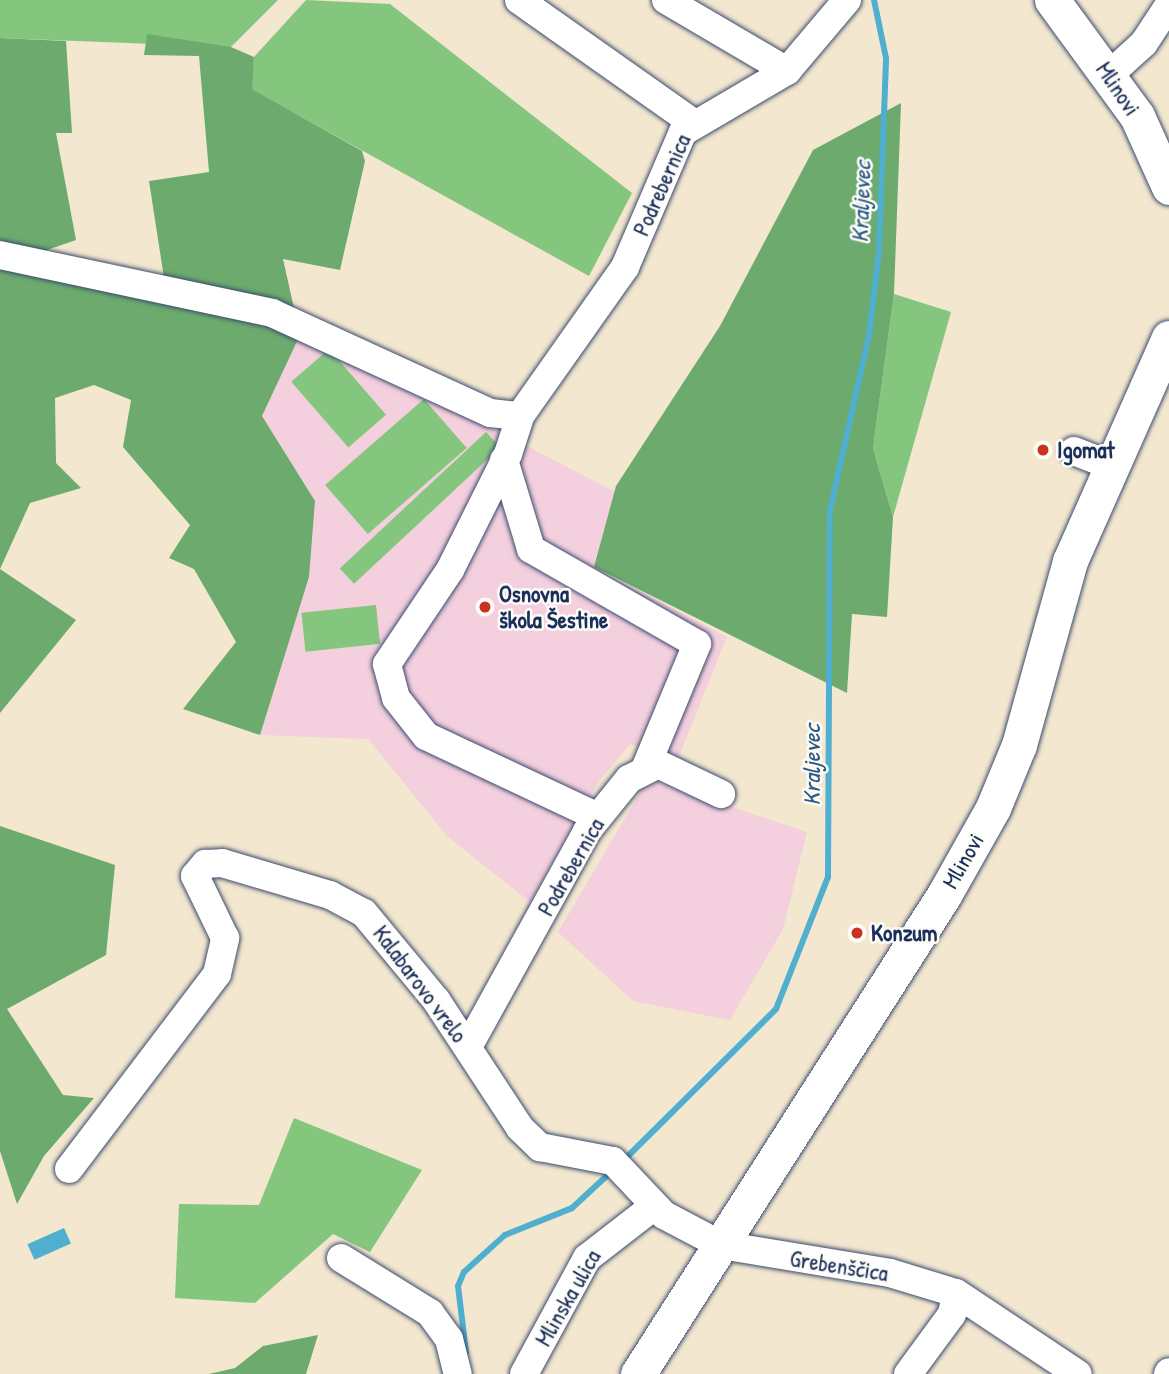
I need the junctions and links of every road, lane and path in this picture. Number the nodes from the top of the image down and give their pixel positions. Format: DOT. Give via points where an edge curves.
graph roads {
  1 [pos="519,0"];
  2 [pos="666,0"];
  3 [pos="847,0"];
  4 [pos="1052,0"];
  5 [pos="1169,5"];
  6 [pos="787,71"];
  7 [pos="1109,75"];
  8 [pos="692,122"];
  9 [pos="1169,187"];
  10 [pos="0,256"];
  11 [pos="1168,347"];
  12 [pos="520,416"];
  13 [pos="1074,451"];
  14 [pos="505,460"];
  15 [pos="1112,466"];
  16 [pos="645,769"];
  17 [pos="721,794"];
  18 [pos="598,817"];
  19 [pos="468,1047"];
  20 [pos="69,1169"];
  21 [pos="654,1206"];
  22 [pos="721,1245"];
  23 [pos="341,1258"];
  24 [pos="956,1293"];
  25 [pos="458,1374"];
  26 [pos="524,1374"];
  27 [pos="638,1374"];
  28 [pos="908,1374"];
  29 [pos="1078,1374"];
  1 -- 8 [label="street"];
  2 -- 6 [label="street"];
  3 -- 6 [label="street, Podrebernica"];
  4 -- 7 [label="main road, Mlinovi"];
  5 -- 7 [label="street" via="1144,43"];
  6 -- 8 [label="street, Podrebernica" via="758,92"];
  7 -- 9 [label="main road, Mlinovi" via="1150,139"];
  8 -- 12 [label="street, Podrebernica" via="608,297"];
  10 -- 12 [label="street" via="272,313 490,413"];
  11 -- 15 [label="main road, Mlinovi"];
  12 -- 14 [label="street, Podrebernica"];
  13 -- 15 [label="street"];
  14 -- 16 [label="street" via="531,549 697,644"];
  14 -- 18 [label="street, Podrebernica" via="450,570 397,640 386,675 426,736"];
  15 -- 22 [label="main road, Mlinovi" via="1058,594 1019,745 993,808"];
  16 -- 17 [label="street" via="658,764"];
  16 -- 18 [label="street, Podrebernica"];
  18 -- 19 [label="street, Podrebernica"];
  19 -- 20 [label="street, Kalabarovo vrelo" via="364,913 330,895 222,863 205,864 196,886 225,938 220,967"];
  19 -- 21 [label="street, Kalabarovo vrelo" via="531,1140 619,1166"];
  21 -- 22 [label="street" via="689,1231"];
  21 -- 26 [label="street, Mlinska ulica" via="593,1251"];
  22 -- 24 [label="street, Grebenščica" via="890,1273"];
  22 -- 27 [label="main road, Mlinovi"];
  23 -- 25 [label="street" via="430,1313 449,1339"];
  24 -- 28 [label="street" via="952,1314"];
  24 -- 29 [label="street, Grebenščica"];
}
